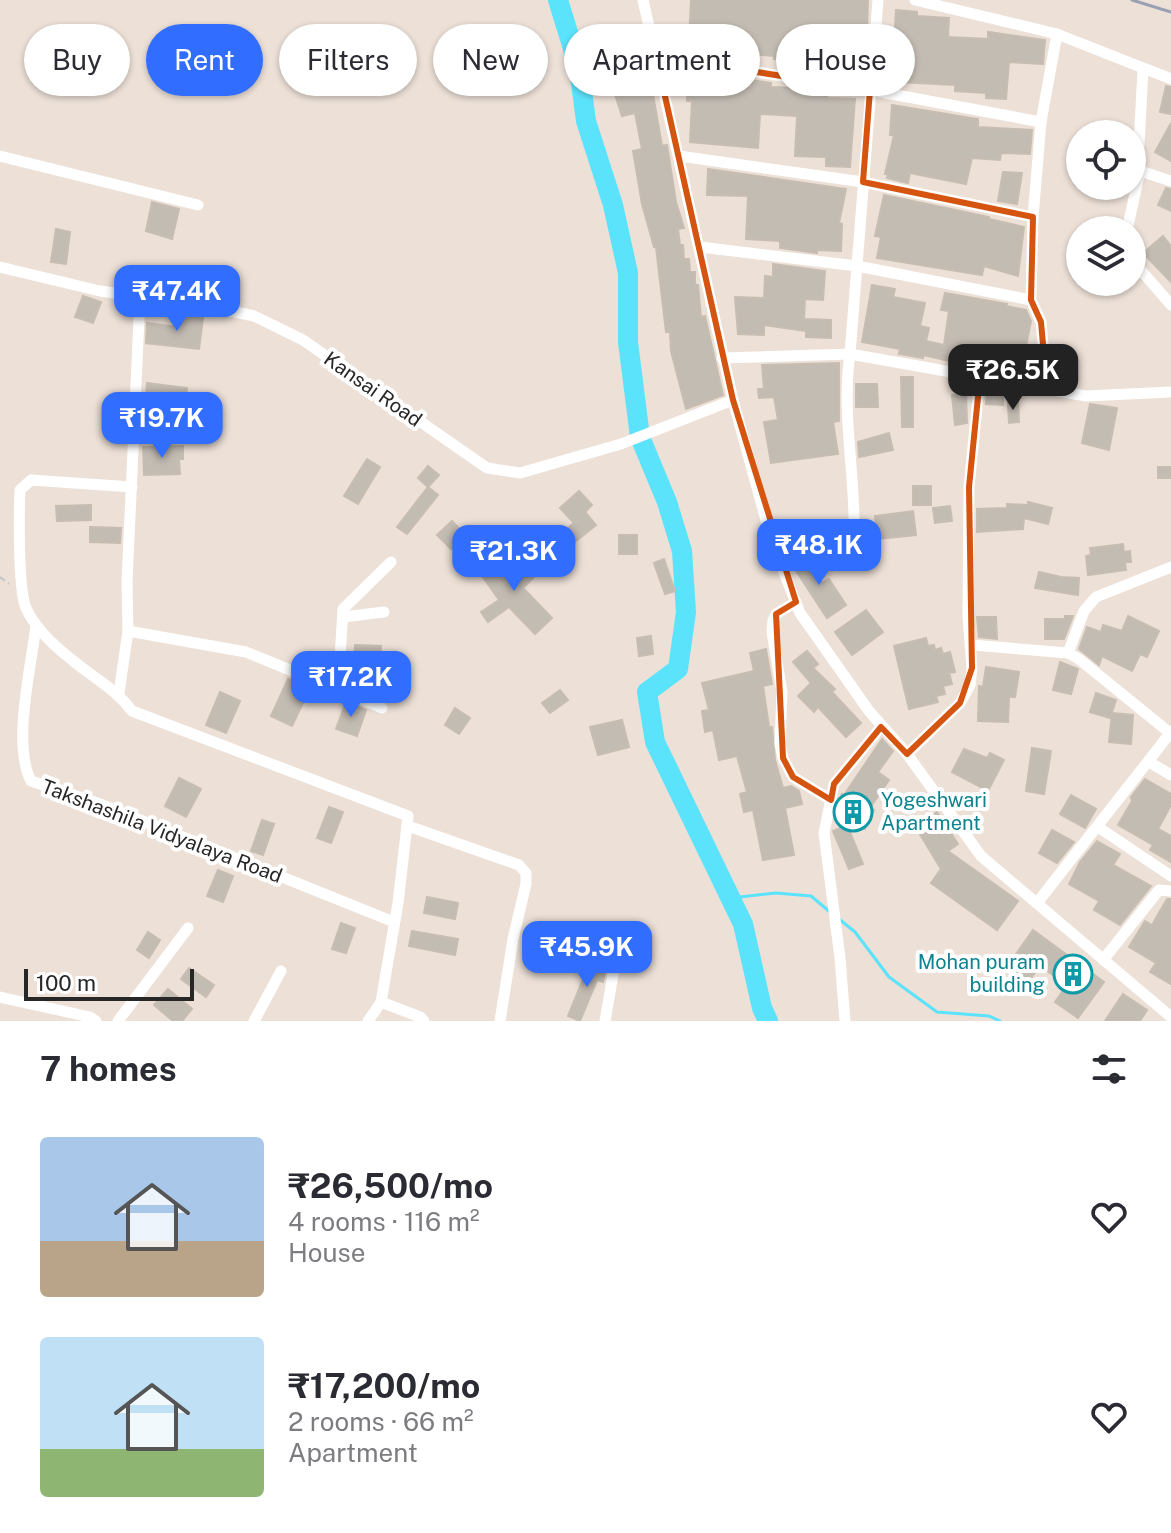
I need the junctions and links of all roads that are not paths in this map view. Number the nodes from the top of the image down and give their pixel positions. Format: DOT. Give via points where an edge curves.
graph roads {
  1 [pos="643,0"];
  2 [pos="878,0"];
  3 [pos="915,0"];
  4 [pos="649,24"];
  5 [pos="876,24"];
  6 [pos="1057,34"];
  7 [pos="1143,70"];
  8 [pos="1171,79"];
  9 [pos="665,96"];
  10 [pos="870,96"];
  11 [pos="902,96"];
  12 [pos="1140,120"];
  13 [pos="1041,122"];
  14 [pos="0,156"];
  15 [pos="679,156"];
  16 [pos="1146,173"];
  17 [pos="1171,181"];
  18 [pos="863,182"];
  19 [pos="198,205"];
  20 [pos="1033,217"];
  21 [pos="700,247"];
  22 [pos="857,266"];
  23 [pos="0,267"];
  24 [pos="1146,276"];
  25 [pos="140,297"];
  26 [pos="1031,300"];
  27 [pos="1171,305"];
  28 [pos="850,354"];
  29 [pos="722,358"];
  30 [pos="980,377"];
  31 [pos="1047,389"];
  32 [pos="1171,392"];
  33 [pos="733,400"];
  34 [pos="132,487"];
  35 [pos="854,537"];
  36 [pos="391,562"];
  37 [pos="1171,567"];
  38 [pos="796,602"];
  39 [pos="384,612"];
  40 [pos="343,617"];
  41 [pos="36,626"];
  42 [pos="128,631"];
  43 [pos="972,645"];
  44 [pos="1068,653"];
  45 [pos="338,691"];
  46 [pos="119,693"];
  47 [pos="382,708"];
  48 [pos="881,727"];
  49 [pos="1170,732"];
  50 [pos="907,754"];
  51 [pos="1149,762"];
  52 [pos="1171,775"];
  53 [pos="831,800"];
  54 [pos="408,826"];
  55 [pos="1098,827"];
  56 [pos="1171,876"];
  57 [pos="1171,891"];
  58 [pos="1037,903"];
  59 [pos="394,922"];
  60 [pos="188,928"];
  61 [pos="1103,960"];
  62 [pos="614,969"];
  63 [pos="281,971"];
  64 [pos="0,997"];
  65 [pos="381,1002"];
  66 [pos="1171,1017"];
  67 [pos="96,1021"];
  68 [pos="118,1021"];
  69 [pos="254,1021"];
  70 [pos="368,1021"];
  71 [pos="424,1021"];
  72 [pos="500,1021"];
  73 [pos="605,1021"];
  74 [pos="845,1021"];
  1 -- 4 [label="street"];
  2 -- 5 [label="street"];
  3 -- 6 [label="street"];
  6 -- 7 [label="street"];
  6 -- 13 [label="street"];
  7 -- 8 [label="street"];
  7 -- 12 [label="street"];
  9 -- 15 [label="street"];
  10 -- 18 [label="street"];
  11 -- 13 [label="street"];
  13 -- 20 [label="street"];
  14 -- 19 [label="street"];
  15 -- 18 [label="street"];
  15 -- 21 [label="street"];
  16 -- 17 [label="street"];
  18 -- 20 [label="street"];
  18 -- 22 [label="street"];
  20 -- 26 [label="street"];
  21 -- 22 [label="street"];
  21 -- 29 [label="street"];
  22 -- 26 [label="street"];
  22 -- 28 [label="street"];
  23 -- 25 [label="street, Kansai Road"];
  24 -- 27 [label="street"];
  25 -- 33 [label="street, Kansai Road" via="254,316 291,334 487,468 520,473 621,444"];
  25 -- 34 [label="street"];
  26 -- 31 [label="street" via="1041,322"];
  28 -- 29 [label="street"];
  28 -- 30 [label="street"];
  28 -- 35 [label="street" via="846,383"];
  29 -- 33 [label="street"];
  30 -- 31 [label="street"];
  30 -- 43 [label="street" via="969,487"];
  31 -- 32 [label="street" via="1086,396"];
  33 -- 38 [label="street" via="772,542"];
  34 -- 41 [label="street" via="31,480 20,490 24,604"];
  34 -- 42 [label="street"];
  36 -- 40 [label="street" via="348,602"];
  37 -- 44 [label="street" via="1096,597 1084,611"];
  38 -- 48 [label="street"];
  38 -- 53 [label="street" via="773,621 782,692 780,744 793,777"];
  39 -- 40 [label="street"];
  40 -- 45 [label="street"];
  41 -- 46 [label="street"];
  41 -- 59 [label="street, Takshashila Vidyalaya Road" via="21,746 31,781"];
  42 -- 45 [label="street" via="246,652"];
  42 -- 46 [label="street"];
  43 -- 44 [label="street"];
  43 -- 50 [label="street" via="970,685 960,703"];
  44 -- 49 [label="street"];
  45 -- 47 [label="street"];
  46 -- 54 [label="street" via="132,711 408,816"];
  48 -- 50 [label="street"];
  48 -- 53 [label="street" via="834,784"];
  49 -- 51 [label="street"];
  50 -- 58 [label="street" via="981,856"];
  51 -- 52 [label="street"];
  51 -- 55 [label="street"];
  53 -- 74 [label="street" via="824,833"];
  54 -- 59 [label="street"];
  54 -- 72 [label="street" via="519,865 526,873"];
  55 -- 56 [label="street"];
  55 -- 58 [label="street"];
  57 -- 61 [label="street" via="1159,890"];
  58 -- 61 [label="street"];
  59 -- 65 [label="street"];
  60 -- 68 [label="street"];
  61 -- 66 [label="street"];
  62 -- 73 [label="street"];
  63 -- 69 [label="street"];
  64 -- 67 [label="street"];
  65 -- 70 [label="street"];
  65 -- 71 [label="street"];
}
